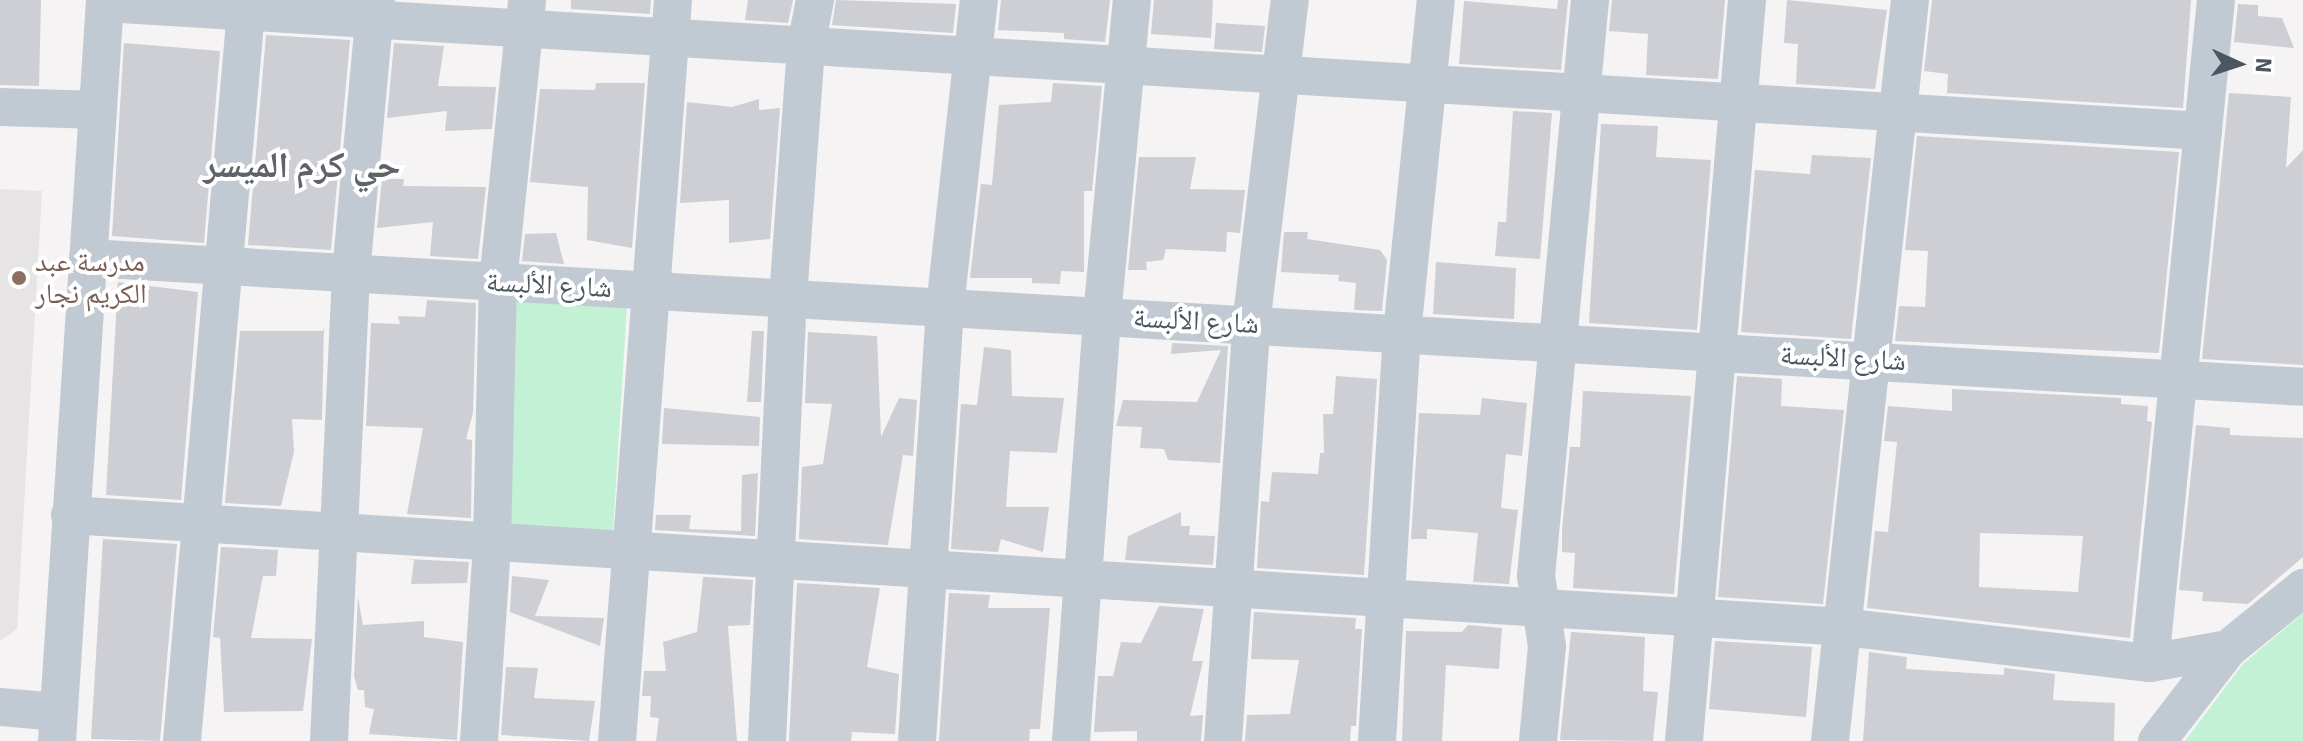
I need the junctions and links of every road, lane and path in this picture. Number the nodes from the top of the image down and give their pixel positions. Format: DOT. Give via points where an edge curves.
graph roads {
  1 [pos="673,0"];
  2 [pos="815,0"];
  3 [pos="979,0"];
  4 [pos="1132,0"];
  5 [pos="1290,0"];
  6 [pos="1436,0"];
  7 [pos="1590,0"];
  8 [pos="1747,0"];
  9 [pos="1910,0"];
  10 [pos="2216,0"];
  11 [pos="105,2"];
  12 [pos="247,6"];
  13 [pos="375,10"];
  14 [pos="525,14"];
  15 [pos="668,38"];
  16 [pos="806,46"];
  17 [pos="972,56"];
  18 [pos="1126,66"];
  19 [pos="1282,75"];
  20 [pos="1427,84"];
  21 [pos="1581,94"];
  22 [pos="1737,103"];
  23 [pos="0,107"];
  24 [pos="98,110"];
  25 [pos="1897,112"];
  26 [pos="2203,131"];
  27 [pos="88,258"];
  28 [pos="224,267"];
  29 [pos="351,273"];
  30 [pos="498,282"];
  31 [pos="648,290"];
  32 [pos="788,298"];
  33 [pos="945,307"];
  34 [pos="1102,316"];
  35 [pos="1251,325"];
  36 [pos="1402,333"];
  37 [pos="1560,342"];
  38 [pos="1719,351"];
  39 [pos="1871,360"];
  40 [pos="2177,377"];
  41 [pos="2303,387"];
  42 [pos="70,515"];
  43 [pos="201,524"];
  44 [pos="341,533"];
  45 [pos="492,543"];
  46 [pos="627,552"];
  47 [pos="778,562"];
  48 [pos="924,572"];
  49 [pos="1081,582"];
  50 [pos="2303,588"];
  51 [pos="1231,592"];
  52 [pos="1384,599"];
  53 [pos="1543,607"];
  54 [pos="1696,619"];
  55 [pos="1843,627"];
  56 [pos="2228,649"];
  57 [pos="2150,663"];
  58 [pos="0,707"];
  59 [pos="58,727"];
  60 [pos="182,741"];
  61 [pos="329,741"];
  62 [pos="479,741"];
  63 [pos="617,741"];
  64 [pos="767,741"];
  65 [pos="917,741"];
  66 [pos="1071,741"];
  67 [pos="1223,741"];
  68 [pos="1377,741"];
  69 [pos="1538,741"];
  70 [pos="1684,741"];
  71 [pos="1830,741"];
  72 [pos="2157,741"];
  1 -- 15 [label="street"];
  2 -- 16 [label="street"];
  3 -- 17 [label="street"];
  4 -- 18 [label="street"];
  5 -- 19 [label="street"];
  6 -- 20 [label="street"];
  7 -- 21 [label="street"];
  8 -- 22 [label="street"];
  9 -- 25 [label="street"];
  10 -- 26 [label="street"];
  11 -- 12 [label="street"];
  11 -- 24 [label="street"];
  12 -- 13 [label="street"];
  12 -- 28 [label="street"];
  13 -- 14 [label="street"];
  13 -- 29 [label="street"];
  14 -- 15 [label="street"];
  14 -- 30 [label="street"];
  15 -- 16 [label="street"];
  15 -- 31 [label="street"];
  16 -- 17 [label="street"];
  16 -- 32 [label="street"];
  17 -- 18 [label="street"];
  17 -- 33 [label="street"];
  18 -- 19 [label="street"];
  18 -- 34 [label="street"];
  19 -- 20 [label="street"];
  19 -- 35 [label="street"];
  20 -- 21 [label="street"];
  20 -- 36 [label="street"];
  21 -- 22 [label="street"];
  21 -- 37 [label="street"];
  22 -- 25 [label="street"];
  22 -- 38 [label="street"];
  23 -- 24 [label="street"];
  24 -- 27 [label="street"];
  25 -- 26 [label="street"];
  25 -- 39 [label="street"];
  26 -- 40 [label="street"];
  27 -- 28 [label="street, شارع الألبسة"];
  27 -- 42 [label="street"];
  28 -- 29 [label="street, شارع الألبسة"];
  28 -- 43 [label="street"];
  29 -- 30 [label="street, شارع الألبسة"];
  29 -- 44 [label="street"];
  30 -- 31 [label="street, شارع الألبسة"];
  30 -- 45 [label="street"];
  31 -- 32 [label="street, شارع الألبسة"];
  31 -- 46 [label="street"];
  32 -- 33 [label="street, شارع الألبسة"];
  32 -- 47 [label="street"];
  33 -- 34 [label="street, شارع الألبسة"];
  33 -- 48 [label="street"];
  34 -- 35 [label="street, شارع الألبسة"];
  34 -- 49 [label="street"];
  35 -- 36 [label="street, شارع الألبسة"];
  35 -- 51 [label="street"];
  36 -- 37 [label="street, شارع الألبسة"];
  36 -- 52 [label="street"];
  37 -- 38 [label="street, شارع الألبسة"];
  37 -- 53 [label="street" via="1536,576"];
  38 -- 39 [label="street, شارع الألبسة"];
  38 -- 54 [label="street"];
  39 -- 40 [label="street, شارع الألبسة"];
  39 -- 55 [label="street"];
  40 -- 41 [label="street, شارع الألبسة"];
  40 -- 57 [label="street"];
  42 -- 43 [label="street"];
  42 -- 59 [label="street"];
  43 -- 44 [label="street"];
  43 -- 60 [label="street"];
  44 -- 45 [label="street"];
  44 -- 61 [label="street"];
  45 -- 46 [label="street"];
  45 -- 62 [label="street"];
  46 -- 47 [label="street"];
  46 -- 63 [label="street"];
  47 -- 48 [label="street"];
  47 -- 64 [label="street"];
  48 -- 49 [label="street"];
  48 -- 65 [label="street"];
  49 -- 51 [label="street"];
  49 -- 66 [label="street"];
  50 -- 56 [label="street"];
  51 -- 52 [label="street"];
  51 -- 67 [label="street"];
  52 -- 53 [label="street"];
  52 -- 68 [label="street"];
  53 -- 54 [label="street"];
  53 -- 69 [label="street" via="1547,646"];
  54 -- 55 [label="street"];
  54 -- 70 [label="street"];
  55 -- 57 [label="street"];
  55 -- 71 [label="street"];
  56 -- 57 [label="street"];
  56 -- 72 [label="street"];
  58 -- 59 [label="street"];
}
